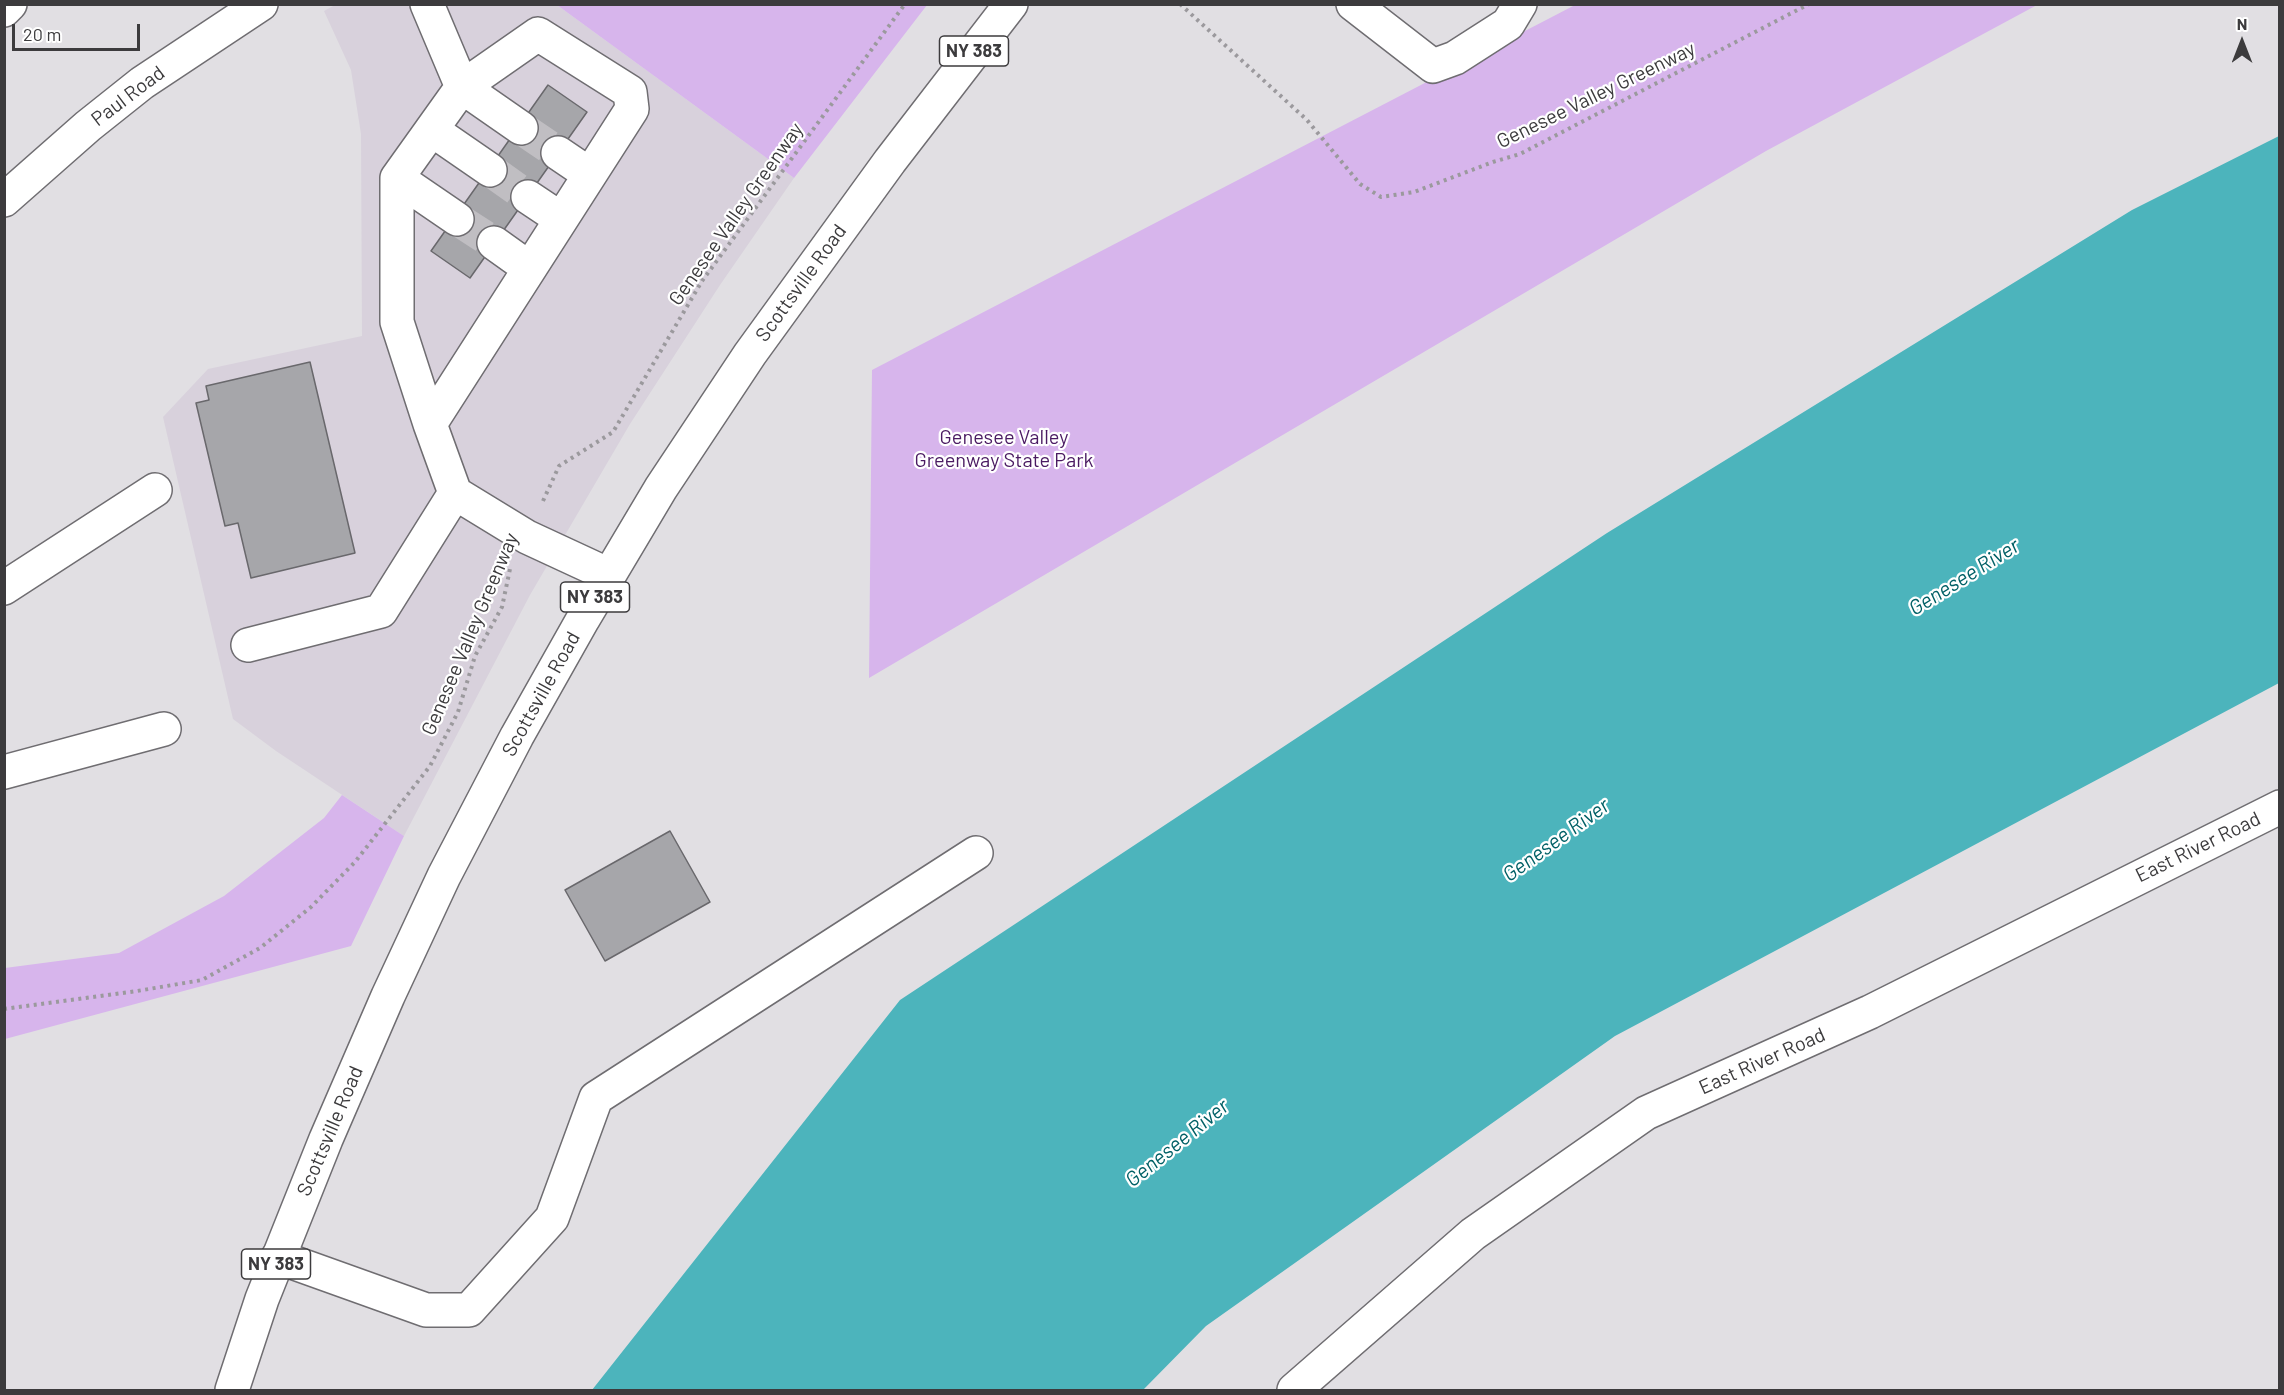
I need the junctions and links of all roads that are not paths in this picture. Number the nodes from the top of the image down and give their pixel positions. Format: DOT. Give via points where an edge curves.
graph roads {
  1 [pos="10,4"];
  2 [pos="261,4"];
  3 [pos="427,4"];
  4 [pos="1011,4"];
  5 [pos="1353,4"];
  6 [pos="1520,4"];
  7 [pos="4,10"];
  8 [pos="462,87"];
  9 [pos="521,128"];
  10 [pos="432,130"];
  11 [pos="558,153"];
  12 [pos="490,170"];
  13 [pos="589,174"];
  14 [pos="397,178"];
  15 [pos="528,197"];
  16 [pos="4,200"];
  17 [pos="457,219"];
  18 [pos="561,219"];
  19 [pos="494,243"];
  20 [pos="529,268"];
  21 [pos="430,424"];
  22 [pos="155,490"];
  23 [pos="455,493"];
  24 [pos="609,575"];
  25 [pos="4,588"];
  26 [pos="248,645"];
  27 [pos="164,729"];
  28 [pos="4,772"];
  29 [pos="2280,807"];
  30 [pos="976,853"];
  31 [pos="278,1257"];
  32 [pos="232,1390"];
  33 [pos="1294,1390"];
  1 -- 7 [label="main road"];
  2 -- 16 [label="main road, Paul Road" via="142,83"];
  3 -- 8 [label="main road"];
  4 -- 24 [label="main road, Scottsville Road / NY 383" via="890,161 750,354"];
  5 -- 6 [label="main road" via="1433,66 1455,58 1508,24"];
  8 -- 9 [label="main road"];
  8 -- 10 [label="main road"];
  8 -- 13 [label="main road" via="538,34 630,92 632,109"];
  10 -- 12 [label="main road"];
  10 -- 14 [label="main road"];
  11 -- 13 [label="main road"];
  13 -- 18 [label="main road"];
  14 -- 17 [label="main road"];
  14 -- 21 [label="main road" via="397,321"];
  15 -- 18 [label="main road"];
  18 -- 20 [label="main road"];
  19 -- 20 [label="main road"];
  20 -- 21 [label="main road"];
  21 -- 23 [label="main road"];
  22 -- 25 [label="main road"];
  23 -- 24 [label="main road" via="527,537"];
  23 -- 26 [label="main road" via="381,611"];
  24 -- 31 [label="main road, Scottsville Road / NY 383" via="444,876 387,996"];
  27 -- 28 [label="main road"];
  29 -- 33 [label="main road, East River Road" via="1870,1012 1646,1113 1473,1234"];
  30 -- 31 [label="main road" via="596,1098 552,1218 469,1310 426,1310"];
  31 -- 32 [label="main road, Scottsville Road / NY 383"];
}
